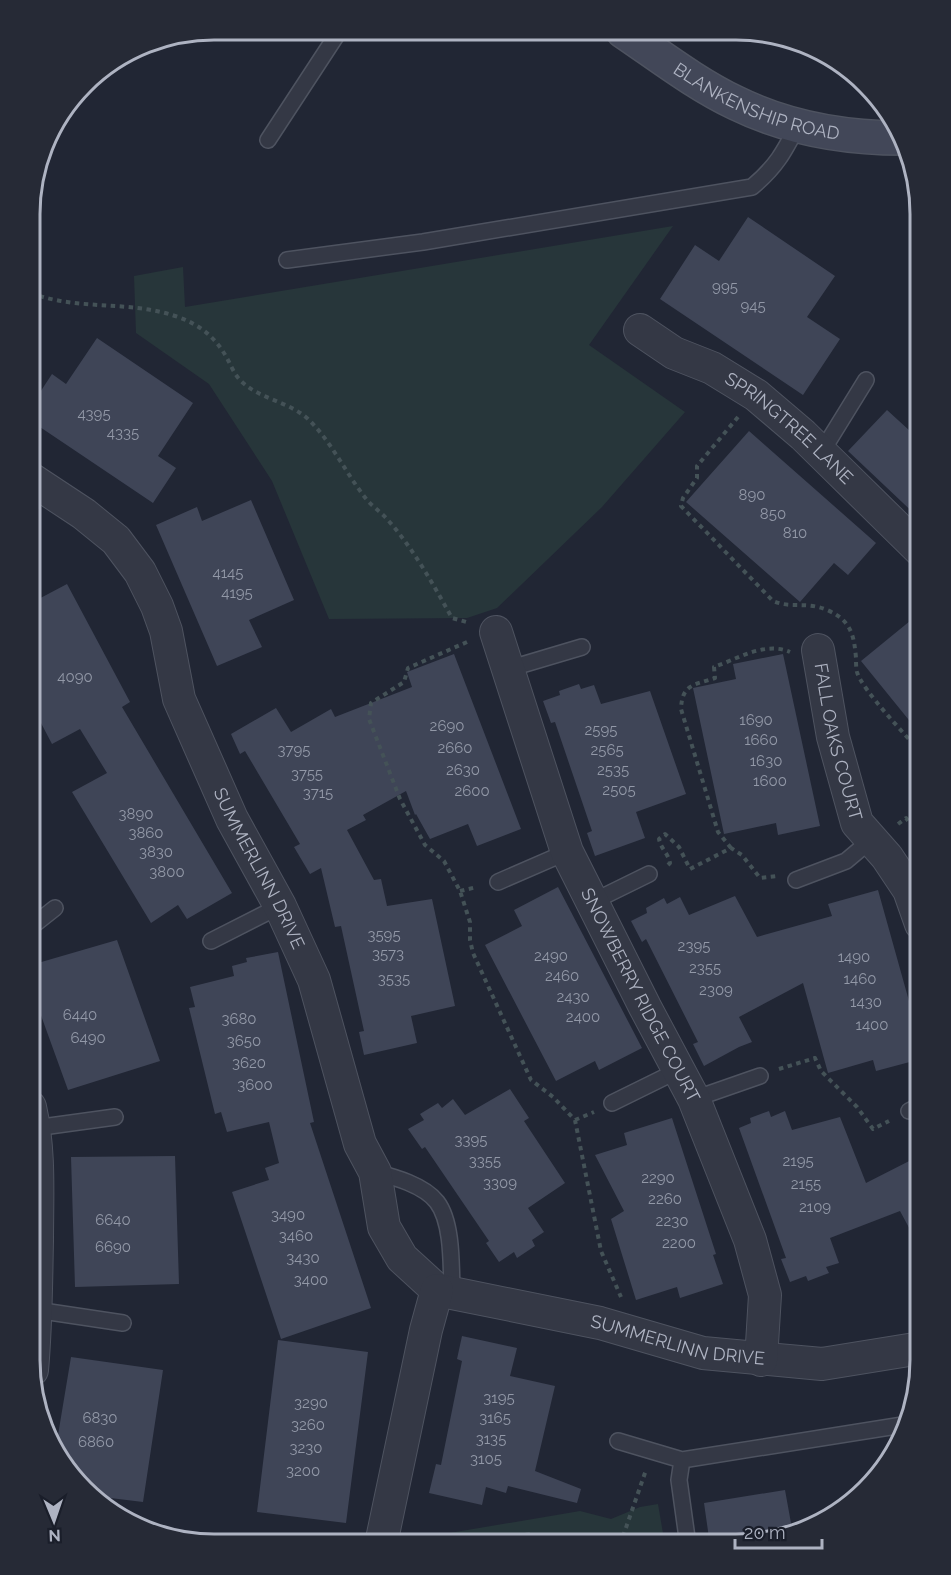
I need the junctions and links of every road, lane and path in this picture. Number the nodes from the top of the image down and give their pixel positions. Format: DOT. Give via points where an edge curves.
graph roads {
  1 [pos="637,40"];
  2 [pos="333,41"];
  3 [pos="798,125"];
  4 [pos="892,137"];
  5 [pos="268,140"];
  6 [pos="287,260"];
  7 [pos="40,296"];
  8 [pos="640,330"];
  9 [pos="867,380"];
  10 [pos="756,395"];
  11 [pos="821,453"];
  12 [pos="40,485"];
  13 [pos="910,540"];
  14 [pos="496,632"];
  15 [pos="582,647"];
  16 [pos="818,650"];
  17 [pos="508,669"];
  18 [pos="910,740"];
  19 [pos="871,840"];
  20 [pos="731,848"];
  21 [pos="567,852"];
  22 [pos="649,874"];
  23 [pos="796,880"];
  24 [pos="498,882"];
  25 [pos="910,893"];
  26 [pos="592,902"];
  27 [pos="280,906"];
  28 [pos="55,908"];
  29 [pos="40,920"];
  30 [pos="211,941"];
  31 [pos="679,1070"];
  32 [pos="760,1076"];
  33 [pos="694,1099"];
  34 [pos="612,1103"];
  35 [pos="910,1110"];
  36 [pos="115,1117"];
  37 [pos="40,1118"];
  38 [pos="375,1172"];
  39 [pos="445,1291"];
  40 [pos="40,1311"];
  41 [pos="123,1323"];
  42 [pos="631,1332"];
  43 [pos="910,1350"];
  44 [pos="762,1360"];
  45 [pos="897,1427"];
  46 [pos="618,1441"];
  47 [pos="652,1452"];
  48 [pos="682,1460"];
  49 [pos="383,1534"];
  50 [pos="624,1534"];
  51 [pos="687,1534"];
  1 -- 3 [label="street, BLANKENSHIP ROAD" via="736,103"];
  2 -- 5 [label="lane"];
  3 -- 4 [label="street, BLANKENSHIP ROAD"];
  3 -- 6 [label="lane" via="780,160 752,187 423,242"];
  7 -- 14 [label="path" via="74,304 146,308 204,329 216,341 240,381 255,393 306,418 322,435 368,501 411,550 452,618"];
  8 -- 10 [label="street, SPRINGTREE LANE" via="674,353 712,368"];
  9 -- 11 [label="lane"];
  10 -- 11 [label="street, SPRINGTREE LANE"];
  10 -- 18 [label="path" via="697,466 697,478 681,506 773,601 784,606 807,604 829,610 843,621 854,633 857,673"];
  11 -- 13 [label="street, SPRINGTREE LANE"];
  12 -- 27 [label="street, SUMMERLINN DRIVE" via="116,540 140,572 166,631 179,699 232,819"];
  14 -- 17 [label="street, SNOWBERRY RIDGE COURT"];
  14 -- 42 [label="path" via="408,668 404,682 371,703 369,720 400,799 425,845 444,861 460,891 470,922 472,953 531,1080 575,1120 601,1251 621,1297 635,1313"];
  15 -- 17 [label="lane"];
  16 -- 19 [label="street, FALL OAKS COURT" via="843,775 857,823"];
  16 -- 20 [label="path" via="794,654 765,648 714,668 715,678 689,686 682,696 681,709 718,832"];
  17 -- 21 [label="street, SNOWBERRY RIDGE COURT"];
  19 -- 23 [label="lane" via="846,861"];
  19 -- 25 [label="street, FALL OAKS COURT"];
  20 -- 22 [label="path" via="690,869 679,847 665,834 659,839 670,863"];
  20 -- 23 [label="path" via="742,855 760,878 791,875"];
  21 -- 24 [label="lane"];
  21 -- 26 [label="street, SNOWBERRY RIDGE COURT"];
  22 -- 26 [label="lane"];
  26 -- 31 [label="street, SNOWBERRY RIDGE COURT"];
  27 -- 30 [label="lane"];
  27 -- 38 [label="street, SUMMERLINN DRIVE" via="314,980 360,1144"];
  28 -- 29 [label="lane"];
  31 -- 33 [label="street, SNOWBERRY RIDGE COURT"];
  31 -- 34 [label="lane"];
  32 -- 33 [label="lane"];
  32 -- 35 [label="path" via="815,1058 821,1071 873,1129"];
  33 -- 44 [label="street, SNOWBERRY RIDGE COURT" via="750,1240 765,1295"];
  36 -- 37 [label="lane"];
  38 -- 39 [label="street, SUMMERLINN DRIVE" via="384,1227 402,1258"];
  38 -- 39 [label="lane" via="418,1187 437,1201 447,1222"];
  39 -- 42 [label="street, SUMMERLINN DRIVE"];
  39 -- 49 [label="street" via="426,1330"];
  40 -- 41 [label="lane"];
  42 -- 44 [label="street, SUMMERLINN DRIVE" via="703,1353"];
  43 -- 44 [label="street, SUMMERLINN DRIVE" via="822,1364"];
  45 -- 48 [label="lane"];
  46 -- 47 [label="lane"];
  47 -- 48 [label="lane"];
  47 -- 50 [label="path"];
  48 -- 51 [label="lane" via="680,1480"];
}
